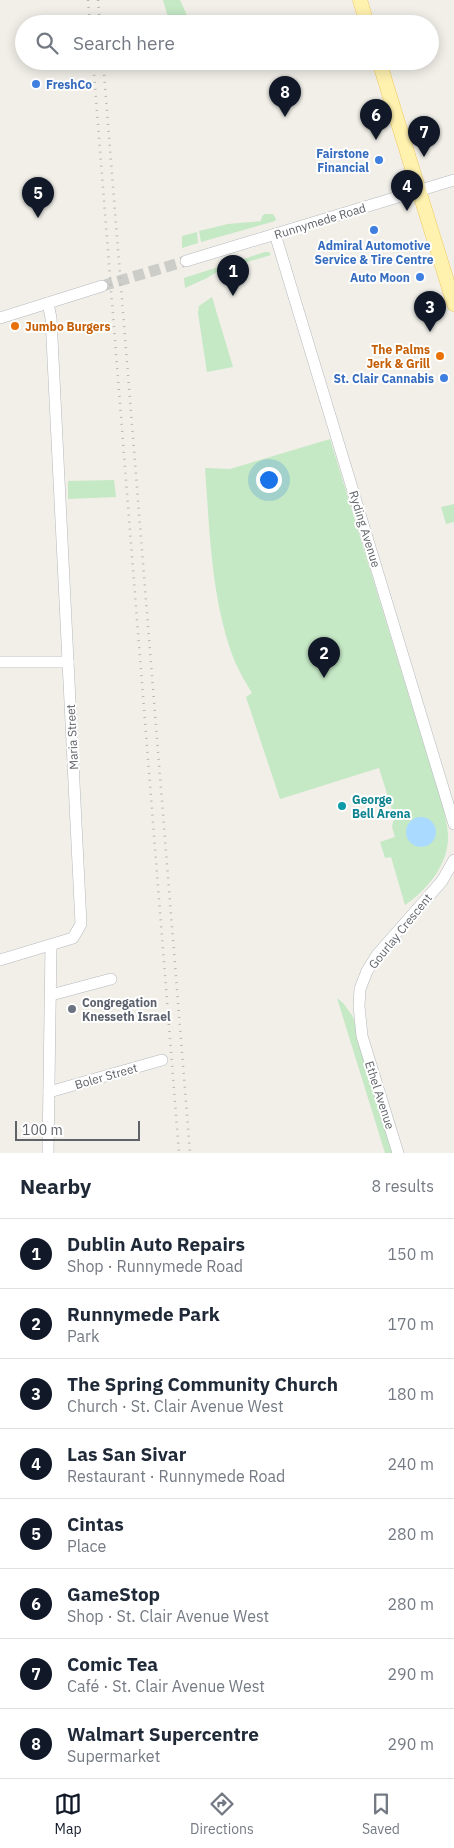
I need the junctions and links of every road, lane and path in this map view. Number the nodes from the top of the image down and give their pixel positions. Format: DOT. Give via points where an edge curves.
graph roads {
  1 [pos="360,0"];
  2 [pos="364,15"];
  3 [pos="382,70"];
  4 [pos="454,180"];
  5 [pos="419,192"];
  6 [pos="275,234"];
  7 [pos="186,261"];
  8 [pos="102,286"];
  9 [pos="48,303"];
  10 [pos="454,304"];
  11 [pos="0,318"];
  12 [pos="0,662"];
  13 [pos="68,662"];
  14 [pos="449,790"];
  15 [pos="454,824"];
  16 [pos="454,860"];
  17 [pos="51,945"];
  18 [pos="0,960"];
  19 [pos="111,980"];
  20 [pos="50,995"];
  21 [pos="362,1036"];
  22 [pos="162,1060"];
  23 [pos="49,1092"];
  24 [pos="48,1153"];
  25 [pos="398,1153"];
  1 -- 2 [label="main road"];
  3 -- 5 [label="main road"];
  4 -- 5 [label="street, Runnymede Road"];
  5 -- 6 [label="street, Runnymede Road"];
  5 -- 10 [label="main road"];
  6 -- 7 [label="street, Runnymede Road"];
  6 -- 14 [label="street, Ryding Avenue"];
  8 -- 9 [label="street"];
  9 -- 11 [label="street"];
  9 -- 13 [label="street, Maria Street"];
  12 -- 13 [label="street"];
  13 -- 17 [label="street, Maria Street" via="81,924 73,938"];
  14 -- 15 [label="street, Ryding Avenue"];
  16 -- 21 [label="street, Gourlay Crescent" via="442,880 367,971 360,989"];
  17 -- 18 [label="street, Maria Street"];
  17 -- 20 [label="street"];
  19 -- 20 [label="street"];
  20 -- 23 [label="street"];
  21 -- 25 [label="street, Ethel Avenue"];
  22 -- 23 [label="street, Boler Street"];
  23 -- 24 [label="street"];
}
